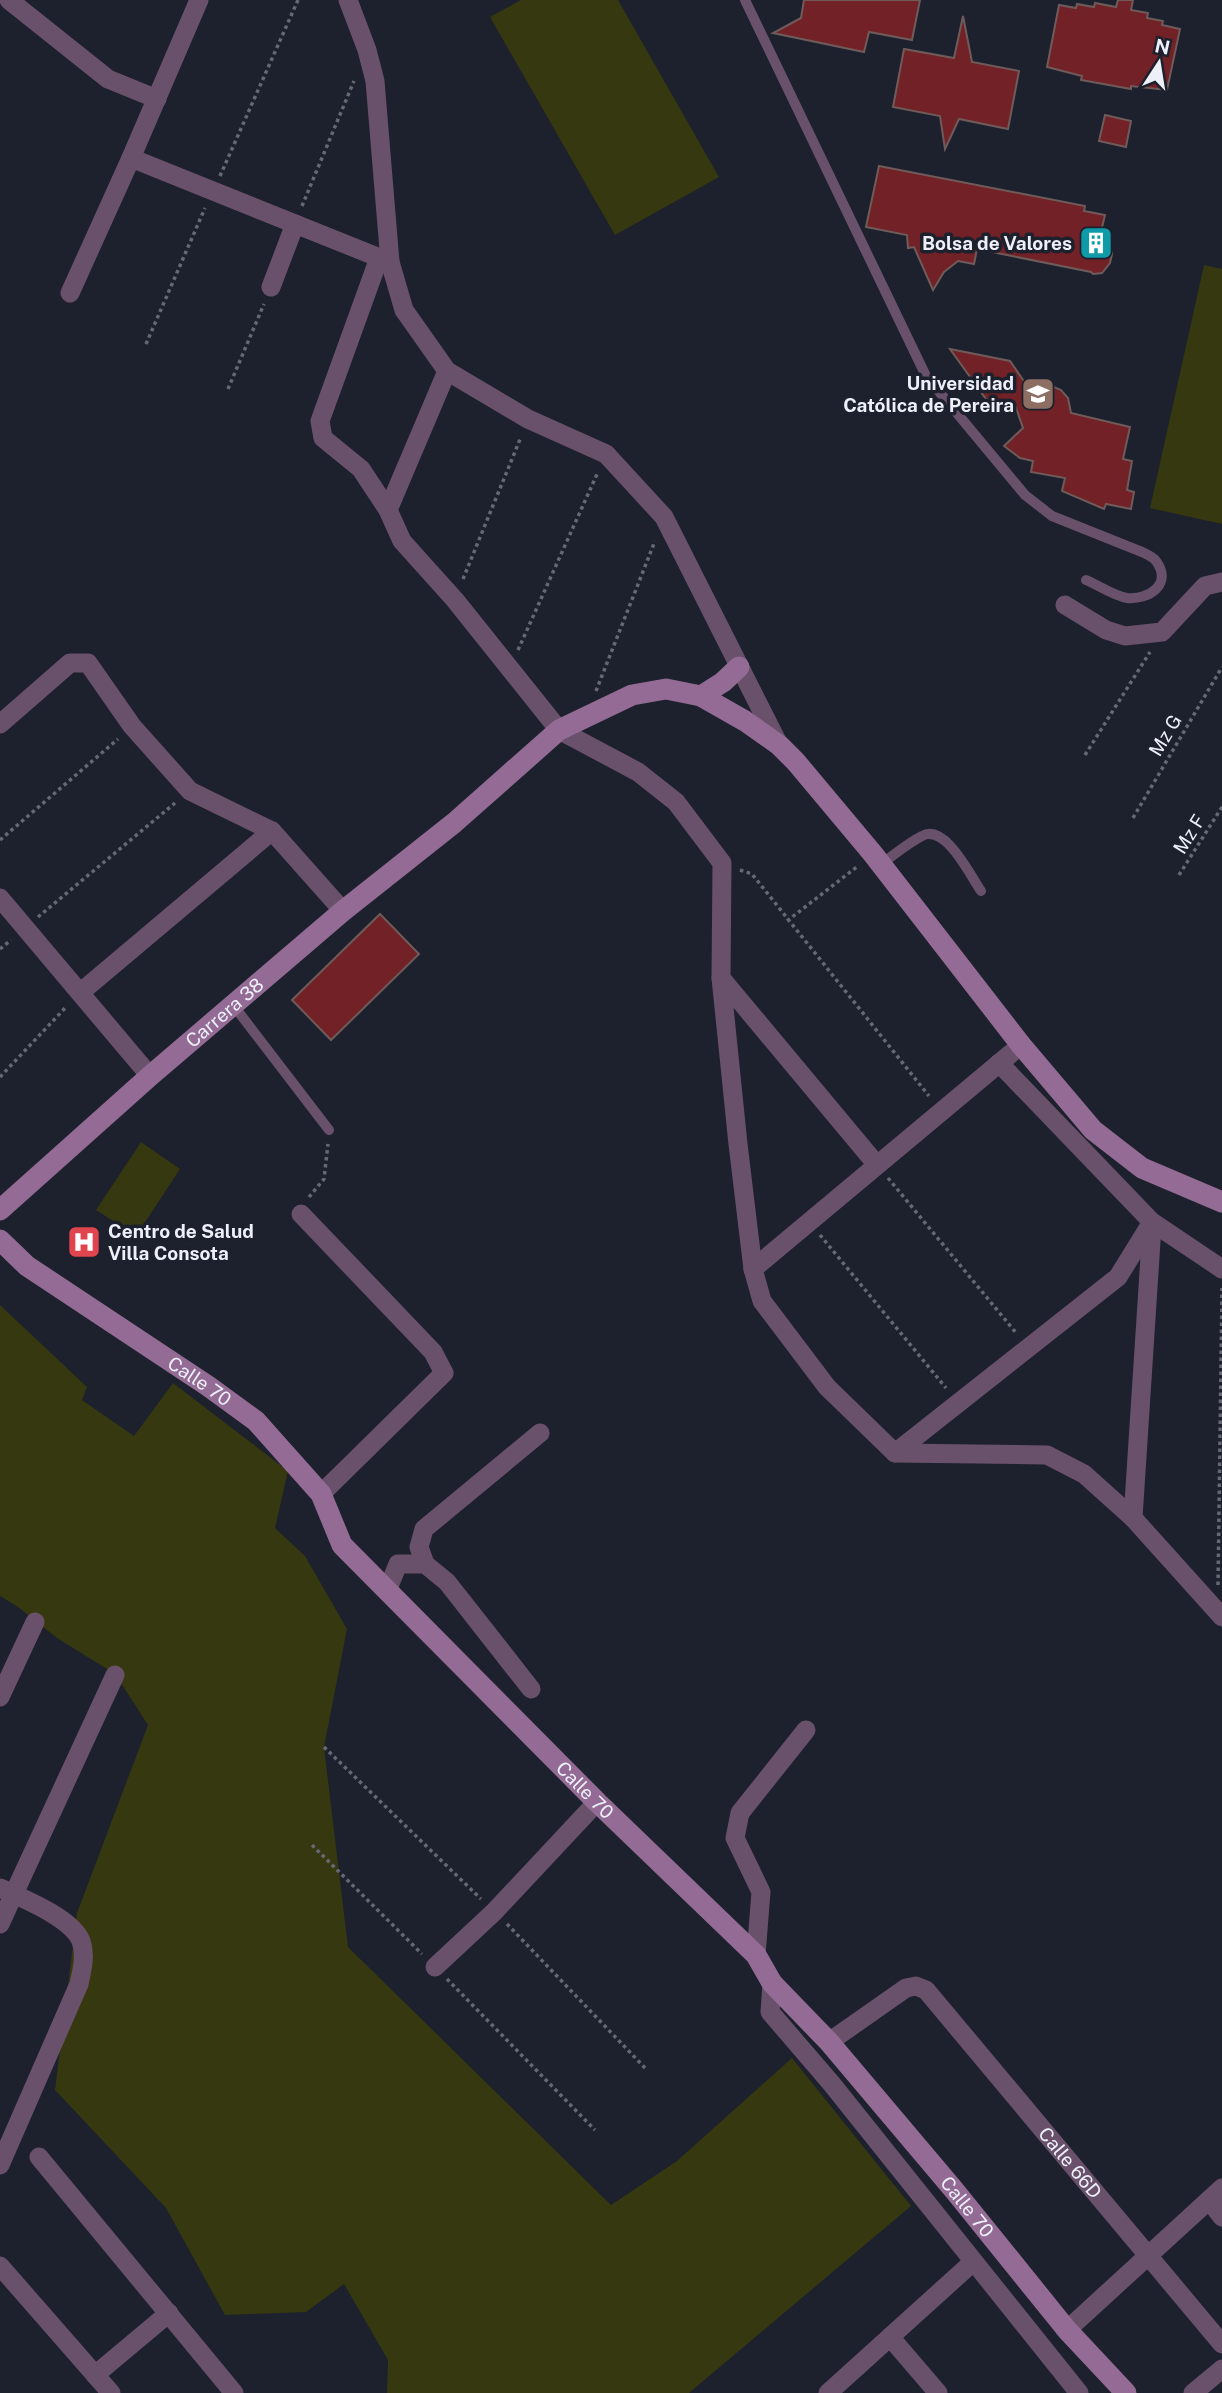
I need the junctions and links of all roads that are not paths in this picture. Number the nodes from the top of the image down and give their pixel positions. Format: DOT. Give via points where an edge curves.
graph roads {
  1 [pos="9,0"];
  2 [pos="199,0"];
  3 [pos="348,0"];
  4 [pos="745,0"];
  5 [pos="157,99"];
  6 [pos="131,158"];
  7 [pos="295,224"];
  8 [pos="384,260"];
  9 [pos="271,288"];
  10 [pos="70,293"];
  11 [pos="447,371"];
  12 [pos="388,510"];
  13 [pos="1086,580"];
  14 [pos="1222,582"];
  15 [pos="1065,605"];
  16 [pos="739,667"];
  17 [pos="701,696"];
  18 [pos="0,724"];
  19 [pos="559,730"];
  20 [pos="779,745"];
  21 [pos="272,831"];
  22 [pos="877,859"];
  23 [pos="981,891"];
  24 [pos="0,898"];
  25 [pos="343,911"];
  26 [pos="721,978"];
  27 [pos="81,992"];
  28 [pos="234,1006"];
  29 [pos="1021,1045"];
  30 [pos="999,1063"];
  31 [pos="150,1076"];
  32 [pos="329,1130"];
  33 [pos="877,1165"];
  34 [pos="1222,1202"];
  35 [pos="0,1210"];
  36 [pos="301,1214"];
  37 [pos="1152,1222"];
  38 [pos="0,1240"];
  39 [pos="753,1269"];
  40 [pos="1222,1269"];
  41 [pos="540,1433"];
  42 [pos="895,1453"];
  43 [pos="321,1494"];
  44 [pos="1133,1518"];
  45 [pos="425,1564"];
  46 [pos="387,1591"];
  47 [pos="1220,1615"];
  48 [pos="35,1622"];
  49 [pos="115,1675"];
  50 [pos="531,1689"];
  51 [pos="0,1697"];
  52 [pos="806,1730"];
  53 [pos="597,1802"];
  54 [pos="6,1891"];
  55 [pos="0,1924"];
  56 [pos="756,1955"];
  57 [pos="435,1967"];
  58 [pos="772,1983"];
  59 [pos="829,2042"];
  60 [pos="39,2157"];
  61 [pos="0,2165"];
  62 [pos="1215,2194"];
  63 [pos="1222,2217"];
  64 [pos="1148,2257"];
  65 [pos="972,2262"];
  66 [pos="0,2266"];
  67 [pos="169,2313"];
  68 [pos="1067,2330"];
  69 [pos="890,2337"];
  70 [pos="1222,2344"];
  71 [pos="1222,2369"];
  72 [pos="95,2375"];
  73 [pos="111,2393"];
  74 [pos="234,2393"];
  75 [pos="828,2393"];
  76 [pos="938,2393"];
  77 [pos="1079,2393"];
  78 [pos="1126,2393"];
  79 [pos="1193,2393"];
  1 -- 5 [label="street" via="108,79"];
  2 -- 5 [label="street"];
  3 -- 8 [label="street" via="375,80"];
  4 -- 13 [label="lane" via="926,376 1025,495 1052,516 1156,560 1161,574 1160,585 1140,598 1123,598"];
  5 -- 6 [label="street"];
  6 -- 7 [label="street"];
  6 -- 10 [label="street"];
  7 -- 8 [label="street"];
  7 -- 9 [label="street"];
  8 -- 11 [label="street" via="404,310"];
  8 -- 12 [label="street" via="320,421 323,438 361,469"];
  11 -- 12 [label="street"];
  11 -- 16 [label="street" via="528,419 606,454 664,517"];
  12 -- 19 [label="street" via="402,541"];
  14 -- 15 [label="street" via="1205,586 1162,632 1125,636"];
  16 -- 17 [label="street"];
  16 -- 20 [label="street"];
  17 -- 19 [label="street, Carrera 38" via="666,689 632,695"];
  17 -- 20 [label="street, Carrera 38"];
  18 -- 21 [label="street" via="71,663 88,663 132,726 190,790"];
  19 -- 25 [label="street, Carrera 38" via="454,823"];
  19 -- 26 [label="street" via="638,772 676,802 722,863"];
  20 -- 22 [label="street, Carrera 38"];
  21 -- 25 [label="street"];
  21 -- 27 [label="street"];
  22 -- 23 [label="lane" via="933,833 947,841"];
  22 -- 29 [label="street, Carrera 38"];
  24 -- 27 [label="street"];
  25 -- 28 [label="street, Carrera 38"];
  26 -- 33 [label="street"];
  26 -- 39 [label="street"];
  27 -- 31 [label="street"];
  28 -- 31 [label="street, Carrera 38"];
  28 -- 32 [label="lane"];
  29 -- 30 [label="street"];
  29 -- 34 [label="street, Carrera 38" via="1093,1130 1142,1168"];
  30 -- 33 [label="street"];
  30 -- 37 [label="street"];
  31 -- 35 [label="street, Carrera 38"];
  33 -- 39 [label="street"];
  36 -- 43 [label="street" via="433,1352 444,1373"];
  37 -- 40 [label="street"];
  37 -- 42 [label="street" via="1118,1277"];
  37 -- 44 [label="street"];
  38 -- 43 [label="street, Calle 70" via="27,1266 256,1421"];
  39 -- 42 [label="street" via="762,1301 827,1387"];
  41 -- 45 [label="street" via="424,1529 419,1547"];
  42 -- 44 [label="street" via="1047,1455 1084,1474"];
  43 -- 46 [label="street, Calle 70" via="342,1545"];
  44 -- 47 [label="street"];
  45 -- 46 [label="street" via="398,1564"];
  45 -- 50 [label="street" via="447,1582"];
  46 -- 53 [label="street, Calle 70"];
  48 -- 51 [label="street"];
  49 -- 54 [label="street"];
  52 -- 56 [label="street" via="740,1813 734,1838 761,1892"];
  53 -- 56 [label="street, Calle 70"];
  53 -- 57 [label="street" via="494,1912"];
  54 -- 55 [label="street"];
  54 -- 61 [label="street" via="68,1923 80,1939 84,1958 79,1984"];
  56 -- 58 [label="street, Calle 70"];
  58 -- 59 [label="street, Calle 70"];
  58 -- 65 [label="street" via="770,2012"];
  59 -- 64 [label="street, Calle 66D" via="906,1988 926,1990"];
  59 -- 68 [label="street, Calle 70"];
  60 -- 67 [label="street"];
  62 -- 63 [label="street"];
  62 -- 64 [label="street"];
  64 -- 68 [label="street"];
  64 -- 70 [label="street, Calle 66D"];
  65 -- 69 [label="street"];
  65 -- 77 [label="street"];
  66 -- 72 [label="street"];
  67 -- 72 [label="street"];
  67 -- 74 [label="street"];
  68 -- 78 [label="street, Calle 70"];
  69 -- 75 [label="street"];
  69 -- 76 [label="street"];
  71 -- 79 [label="street"];
  72 -- 73 [label="street"];
}
